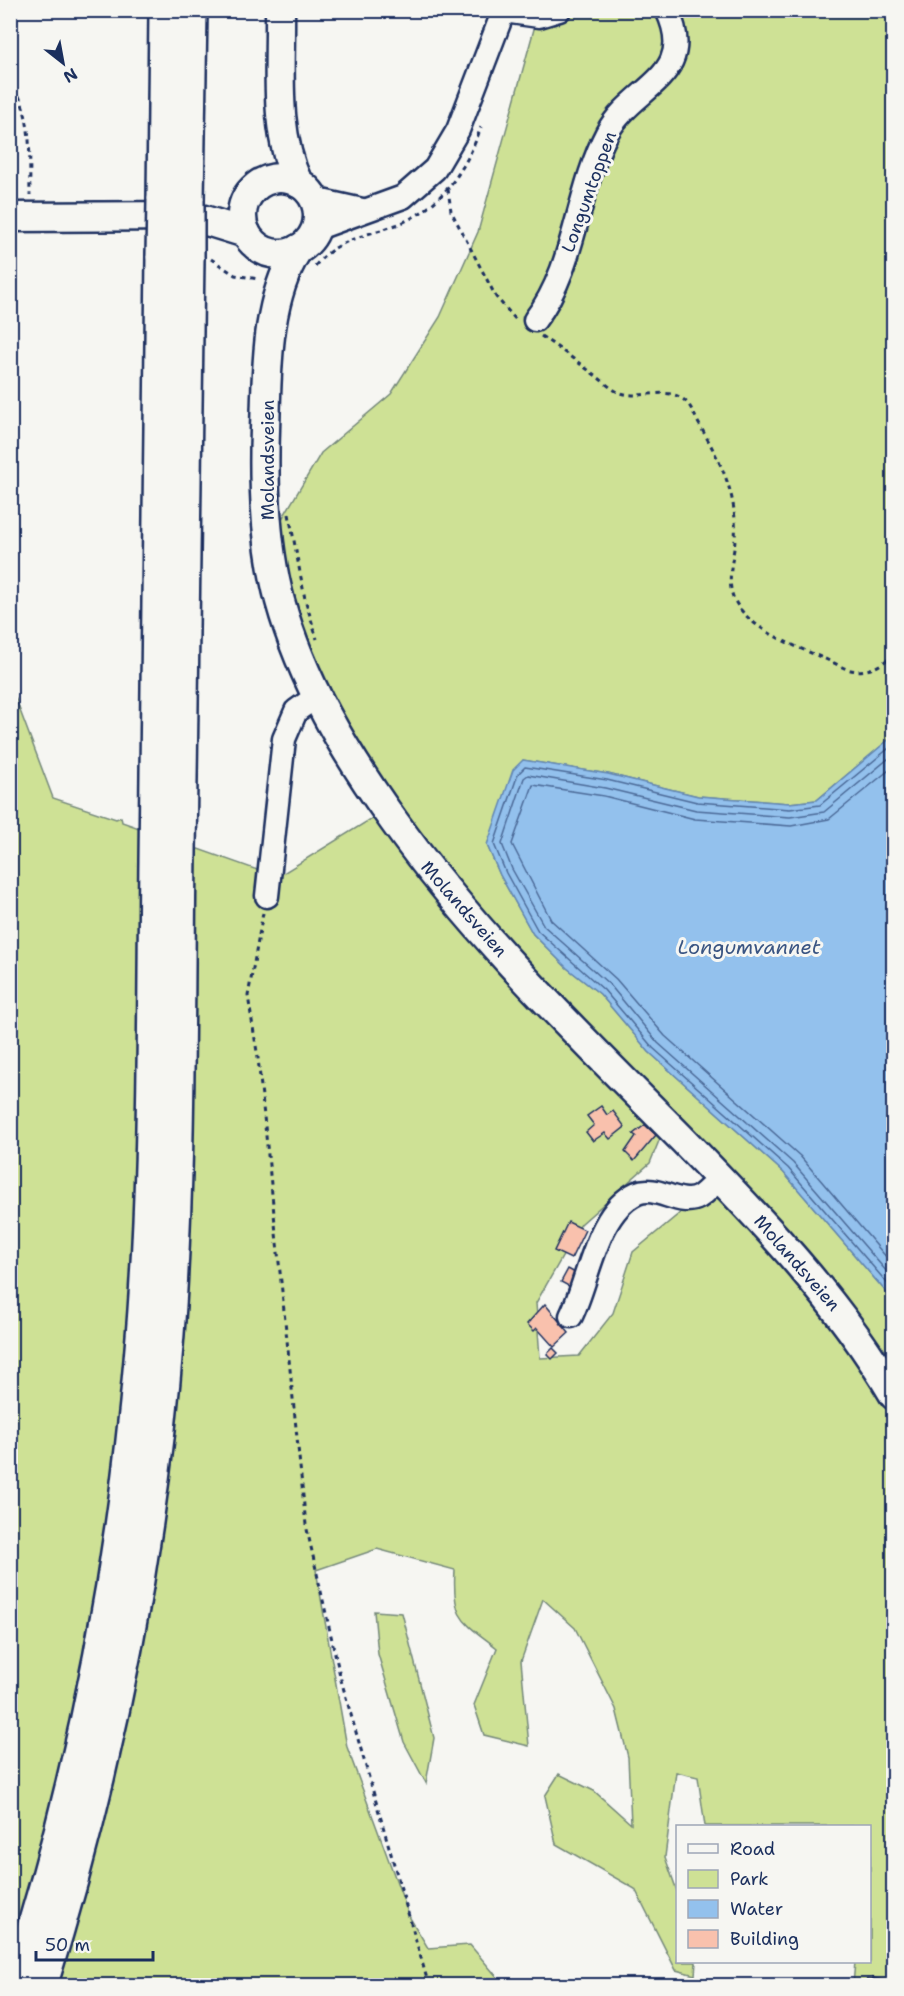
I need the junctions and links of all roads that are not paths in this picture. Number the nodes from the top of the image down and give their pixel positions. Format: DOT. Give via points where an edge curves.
graph roads {
  1 [pos="166,10"];
  2 [pos="190,10"];
  3 [pos="270,10"];
  4 [pos="280,10"];
  5 [pos="559,10"];
  6 [pos="667,10"];
  7 [pos="504,11"];
  8 [pos="254,191"];
  9 [pos="306,191"];
  10 [pos="181,205"];
  11 [pos="20,208"];
  12 [pos="362,210"];
  13 [pos="307,239"];
  14 [pos="252,240"];
  15 [pos="175,256"];
  16 [pos="272,314"];
  17 [pos="531,326"];
  18 [pos="316,696"];
  19 [pos="267,896"];
  20 [pos="720,1178"];
  21 [pos="571,1316"];
  22 [pos="894,1395"];
  23 [pos="16,1986"];
  24 [pos="40,1986"];
  1 -- 10 [label="highway"];
  2 -- 10 [label="highway"];
  3 -- 8 [label="main road" via="272,144 269,163"];
  4 -- 9 [label="main road" via="282,128 286,154"];
  5 -- 7 [label="street" via="539,15"];
  6 -- 17 [label="street, Longumtoppen" via="676,40 675,55 655,85 623,111 606,135 579,206 553,293"];
  7 -- 12 [label="street" via="485,66 443,160 427,179 403,197"];
  8 -- 9 [label="main road" via="284,178"];
  8 -- 10 [label="main road"];
  8 -- 14 [label="main road" via="242,216"];
  9 -- 12 [label="street"];
  9 -- 13 [label="main road" via="318,217"];
  10 -- 11 [label="main road"];
  10 -- 14 [label="main road"];
  10 -- 15 [label="highway, bridge"];
  12 -- 13 [label="street"];
  13 -- 14 [label="main road" via="278,254"];
  13 -- 16 [label="main road, Molandsveien"];
  14 -- 16 [label="main road, Molandsveien"];
  15 -- 23 [label="highway" via="152,1153 141,1360 123,1521 100,1659 67,1806"];
  15 -- 24 [label="highway" via="176,1142 167,1334 151,1490 127,1640 92,1800"];
  16 -- 18 [label="main road, Molandsveien" via="264,466 269,542 283,611"];
  18 -- 19 [label="street" via="296,711 284,739"];
  18 -- 20 [label="main road, Molandsveien" via="363,777 456,902 567,1023"];
  20 -- 21 [label="street" via="692,1200 648,1190 628,1199 598,1240"];
  20 -- 22 [label="main road, Molandsveien" via="831,1302"];
}
